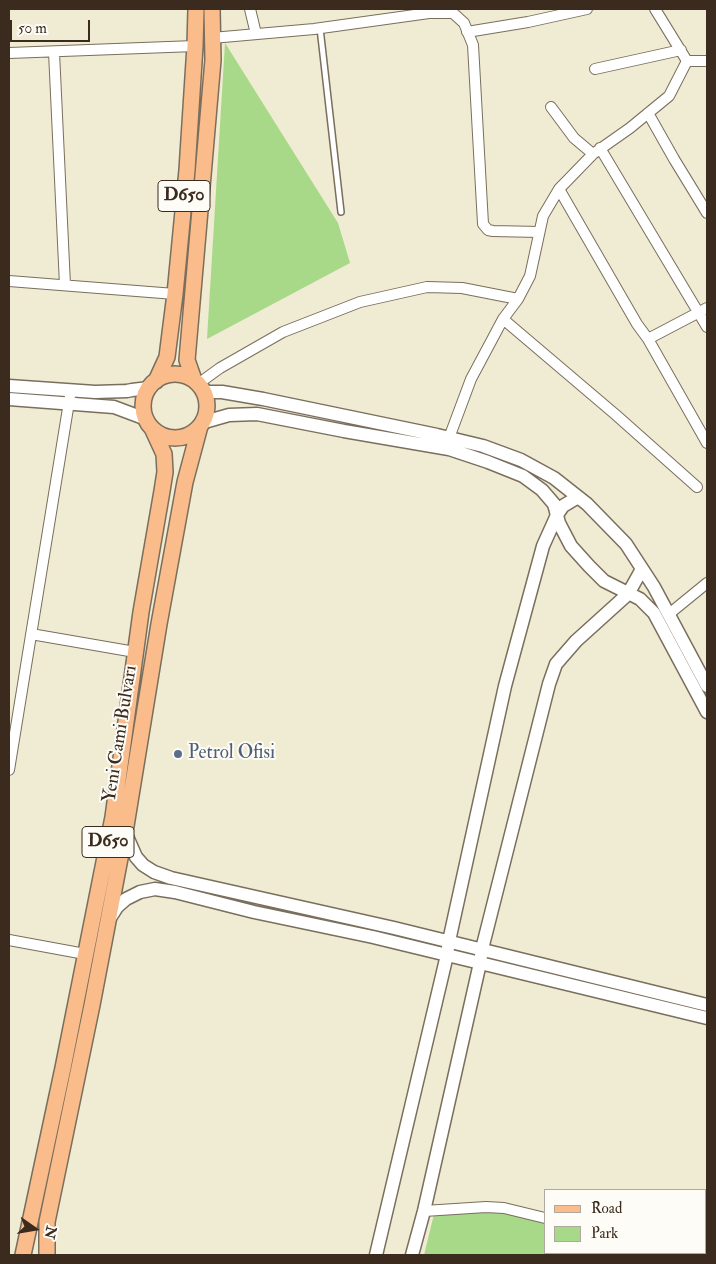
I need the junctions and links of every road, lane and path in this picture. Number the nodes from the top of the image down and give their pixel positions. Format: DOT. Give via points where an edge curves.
graph roads {
  1 [pos="196,9"];
  2 [pos="216,9"];
  3 [pos="250,9"];
  4 [pos="587,9"];
  5 [pos="655,9"];
  6 [pos="411,12"];
  7 [pos="320,28"];
  8 [pos="467,32"];
  9 [pos="256,34"];
  10 [pos="212,38"];
  11 [pos="195,46"];
  12 [pos="680,50"];
  13 [pos="54,52"];
  14 [pos="9,53"];
  15 [pos="687,60"];
  16 [pos="707,61"];
  17 [pos="595,69"];
  18 [pos="550,108"];
  19 [pos="648,113"];
  20 [pos="596,151"];
  21 [pos="559,189"];
  22 [pos="341,212"];
  23 [pos="707,213"];
  24 [pos="539,232"];
  25 [pos="9,281"];
  26 [pos="65,284"];
  27 [pos="175,294"];
  28 [pos="518,299"];
  29 [pos="703,310"];
  30 [pos="503,319"];
  31 [pos="707,327"];
  32 [pos="648,339"];
  33 [pos="152,385"];
  34 [pos="199,385"];
  35 [pos="9,386"];
  36 [pos="70,390"];
  37 [pos="9,399"];
  38 [pos="69,404"];
  39 [pos="149,424"];
  40 [pos="201,425"];
  41 [pos="449,438"];
  42 [pos="707,443"];
  43 [pos="697,487"];
  44 [pos="578,497"];
  45 [pos="557,515"];
  46 [pos="642,569"];
  47 [pos="707,583"];
  48 [pos="628,594"];
  49 [pos="669,614"];
  50 [pos="31,634"];
  51 [pos="135,652"];
  52 [pos="707,686"];
  53 [pos="707,712"];
  54 [pos="11,748"];
  55 [pos="9,770"];
  56 [pos="125,832"];
  57 [pos="108,922"];
  58 [pos="9,940"];
  59 [pos="448,941"];
  60 [pos="482,949"];
  61 [pos="85,954"];
  62 [pos="447,955"];
  63 [pos="480,963"];
  64 [pos="707,1004"];
  65 [pos="707,1018"];
  66 [pos="424,1211"];
  67 [pos="544,1218"];
  68 [pos="23,1255"];
  69 [pos="47,1255"];
  70 [pos="376,1255"];
  71 [pos="412,1255"];
  1 -- 11 [label="main road, D650"];
  2 -- 10 [label="main road"];
  3 -- 9 [label="street"];
  4 -- 8 [label="street"];
  5 -- 12 [label="street"];
  6 -- 7 [label="street"];
  6 -- 8 [label="street" via="454,13 464,23"];
  7 -- 9 [label="street"];
  7 -- 22 [label="lane"];
  8 -- 24 [label="street" via="473,45 483,224 494,231"];
  9 -- 10 [label="street"];
  10 -- 34 [label="main road" via="187,360"];
  11 -- 13 [label="street"];
  11 -- 27 [label="main road, D650"];
  12 -- 15 [label="street"];
  12 -- 17 [label="street"];
  13 -- 14 [label="street"];
  13 -- 26 [label="street"];
  15 -- 16 [label="street"];
  15 -- 19 [label="street" via="669,96"];
  18 -- 20 [label="street" via="574,138"];
  19 -- 20 [label="street"];
  19 -- 23 [label="street"];
  20 -- 21 [label="street"];
  20 -- 29 [label="street"];
  21 -- 24 [label="street" via="543,216"];
  21 -- 32 [label="street"];
  24 -- 28 [label="street" via="530,276"];
  25 -- 26 [label="street"];
  26 -- 27 [label="street"];
  27 -- 33 [label="main road, D650" via="167,357"];
  28 -- 30 [label="street"];
  28 -- 34 [label="street" via="462,288 427,287 360,302 283,332 220,368"];
  29 -- 31 [label="street"];
  29 -- 32 [label="street"];
  30 -- 41 [label="street" via="471,379"];
  30 -- 43 [label="street"];
  32 -- 42 [label="street"];
  33 -- 34 [label="main road" via="165,376 175,374"];
  33 -- 36 [label="street" via="127,391"];
  33 -- 39 [label="main road" via="145,398 144,409"];
  34 -- 40 [label="main road" via="207,407"];
  34 -- 41 [label="street"];
  35 -- 36 [label="street"];
  36 -- 38 [label="street"];
  37 -- 38 [label="street"];
  38 -- 39 [label="street" via="114,407"];
  38 -- 50 [label="street"];
  39 -- 40 [label="main road" via="171,438 192,434"];
  39 -- 51 [label="main road, Yeni Cami Bulvarı / D650" via="164,454 165,472"];
  40 -- 45 [label="street" via="229,415 257,414 449,449 523,476 542,490 554,504"];
  40 -- 56 [label="main road, Yeni Cami Bulvarı" via="185,482"];
  41 -- 44 [label="street" via="521,460 554,478"];
  44 -- 45 [label="street" via="563,506"];
  44 -- 46 [label="street" via="626,544"];
  45 -- 48 [label="street" via="572,546 589,566 604,581"];
  45 -- 59 [label="street" via="543,546 505,686"];
  46 -- 48 [label="street"];
  46 -- 49 [label="street"];
  47 -- 49 [label="street"];
  48 -- 53 [label="street" via="640,599 654,612"];
  48 -- 60 [label="street" via="576,641 556,664"];
  49 -- 52 [label="street"];
  50 -- 51 [label="street"];
  50 -- 54 [label="street"];
  51 -- 61 [label="main road, Yeni Cami Bulvarı / D650" via="113,817"];
  54 -- 55 [label="street"];
  56 -- 57 [label="main road, Yeni Cami Bulvarı"];
  56 -- 59 [label="street" via="143,865 171,878"];
  57 -- 62 [label="street" via="116,907 126,899 155,889"];
  57 -- 69 [label="main road, Yeni Cami Bulvarı" via="47,1222"];
  58 -- 61 [label="street"];
  59 -- 60 [label="street"];
  59 -- 62 [label="street"];
  60 -- 63 [label="street"];
  60 -- 64 [label="street"];
  61 -- 68 [label="main road, Yeni Cami Bulvarı / D650"];
  62 -- 63 [label="street"];
  62 -- 70 [label="street"];
  63 -- 65 [label="street"];
  63 -- 66 [label="street"];
  66 -- 67 [label="street" via="486,1206"];
  66 -- 71 [label="street"];
}
